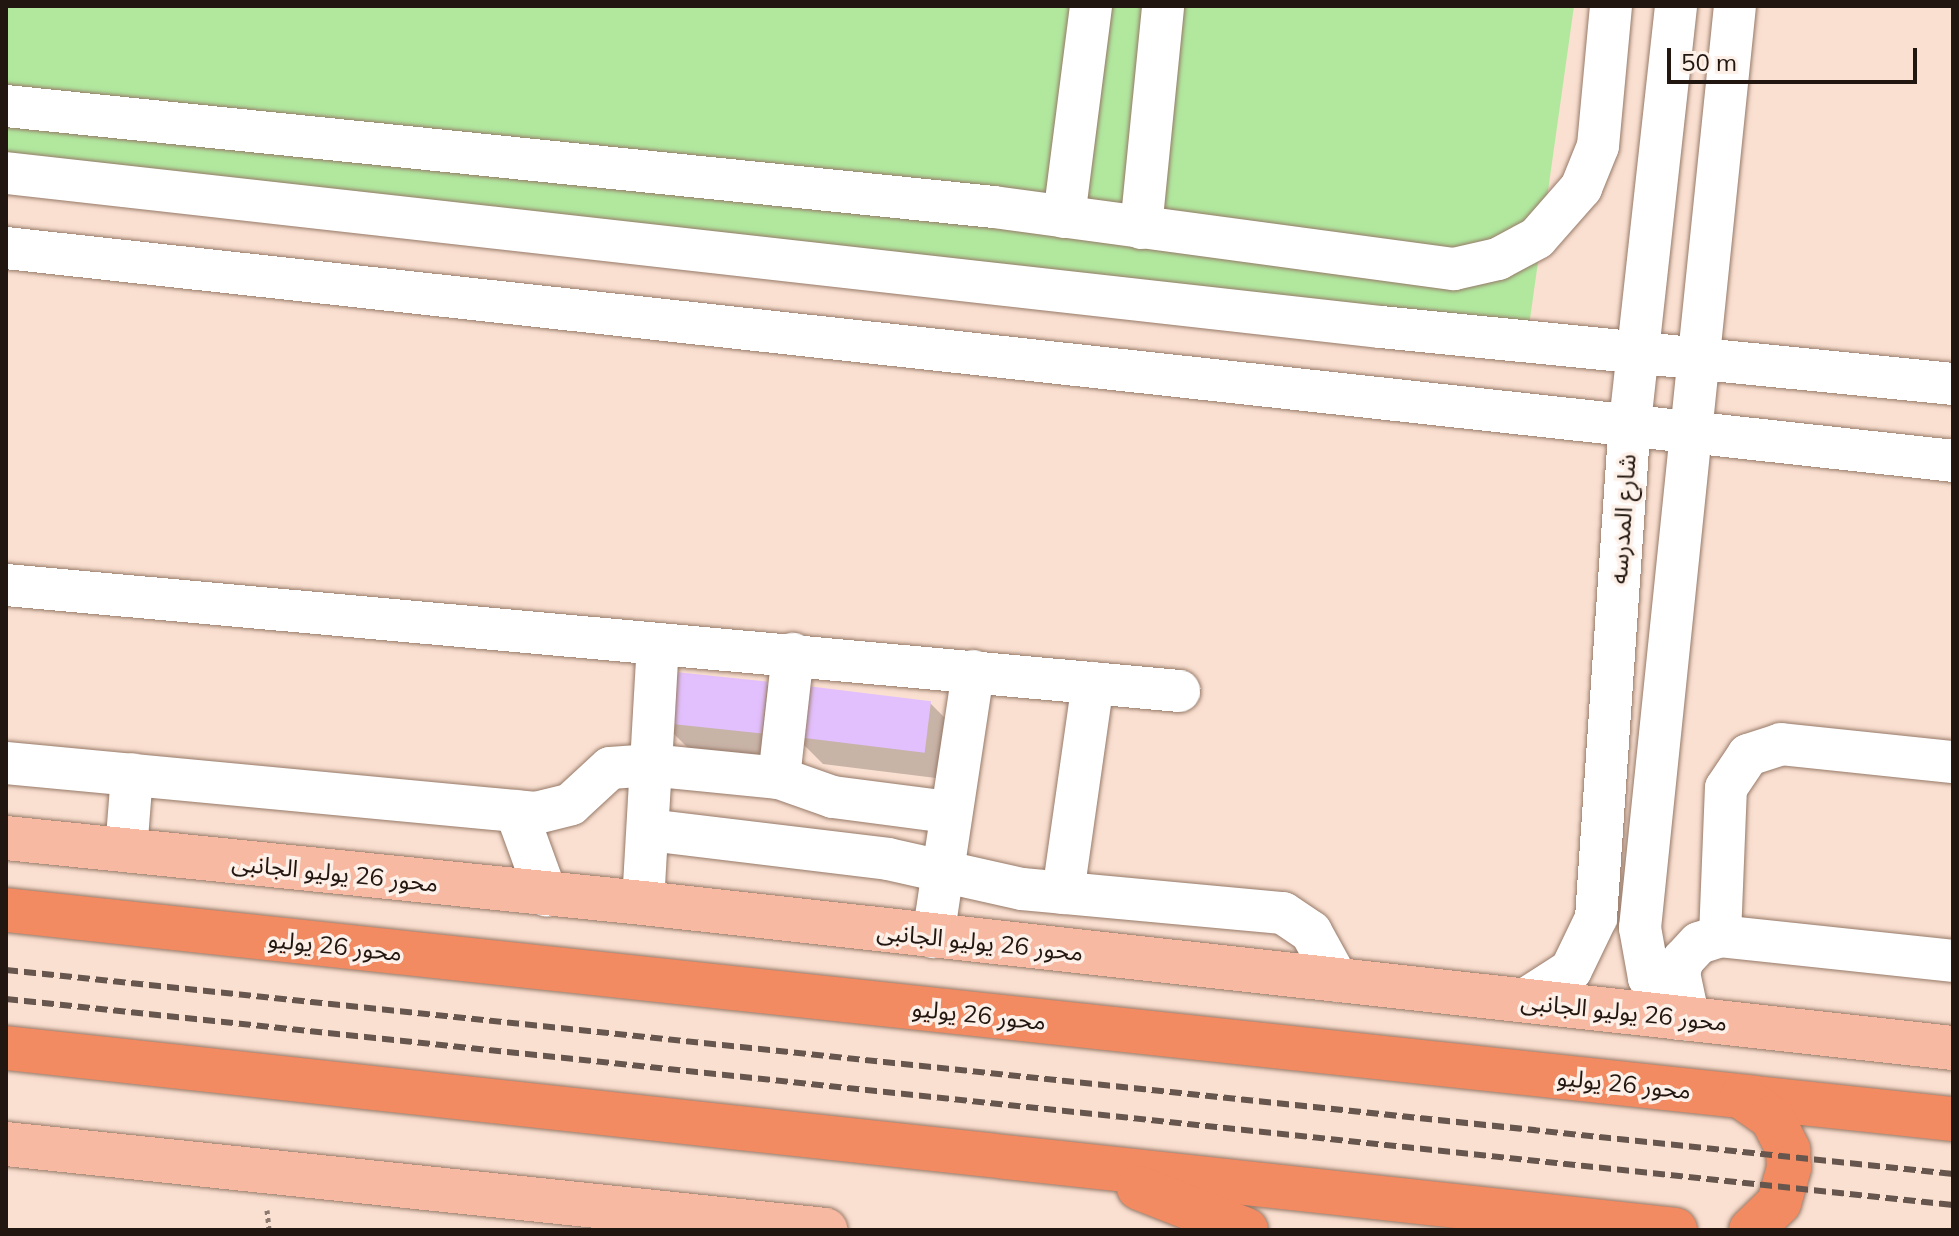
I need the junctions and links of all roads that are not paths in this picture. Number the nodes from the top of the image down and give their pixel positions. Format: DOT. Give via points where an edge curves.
graph roads {
  1 [pos="1091,6"];
  2 [pos="1163,6"];
  3 [pos="1611,6"];
  4 [pos="1676,6"];
  5 [pos="1735,6"];
  6 [pos="6,106"];
  7 [pos="6,173"];
  8 [pos="1064,217"];
  9 [pos="1141,228"];
  10 [pos="6,248"];
  11 [pos="1638,349"];
  12 [pos="1698,355"];
  13 [pos="1953,384"];
  14 [pos="1630,423"];
  15 [pos="1690,431"];
  16 [pos="1953,461"];
  17 [pos="6,585"];
  18 [pos="658,645"];
  19 [pos="793,654"];
  20 [pos="973,671"];
  21 [pos="1093,683"];
  22 [pos="1179,691"];
  23 [pos="1953,762"];
  24 [pos="6,763"];
  25 [pos="649,765"];
  26 [pos="132,774"];
  27 [pos="779,778"];
  28 [pos="516,811"];
  29 [pos="949,812"];
  30 [pos="649,830"];
  31 [pos="6,838"];
  32 [pos="126,851"];
  33 [pos="942,871"];
  34 [pos="1063,893"];
  35 [pos="547,896"];
  36 [pos="1148,901"];
  37 [pos="643,903"];
  38 [pos="6,910"];
  39 [pos="1720,936"];
  40 [pos="933,937"];
  41 [pos="1142,960"];
  42 [pos="1953,961"];
  43 [pos="1338,981"];
  44 [pos="1523,1001"];
  45 [pos="1684,1019"];
  46 [pos="6,1048"];
  47 [pos="1953,1048"];
  48 [pos="1742,1097"];
  49 [pos="1953,1119"];
  50 [pos="6,1144"];
  51 [pos="1085,1167"];
  52 [pos="825,1230"];
  53 [pos="1246,1230"];
  54 [pos="1675,1230"];
  55 [pos="1751,1230"];
  1 -- 8 [label="street"];
  2 -- 9 [label="street"];
  3 -- 9 [label="street" via="1591,167 1554,223 1518,250 1477,266 1432,269"];
  4 -- 11 [label="street, شارع المدرسه"];
  5 -- 12 [label="street"];
  6 -- 8 [label="street"];
  7 -- 11 [label="street" via="1381,327"];
  8 -- 9 [label="street"];
  10 -- 14 [label="street"];
  11 -- 12 [label="street"];
  11 -- 14 [label="street, شارع المدرسه"];
  12 -- 13 [label="street"];
  12 -- 15 [label="street"];
  14 -- 15 [label="street"];
  14 -- 44 [label="street, شارع المدرسه" via="1596,918 1571,970"];
  15 -- 16 [label="street"];
  15 -- 45 [label="street" via="1640,928 1649,978"];
  17 -- 18 [label="street"];
  18 -- 19 [label="street"];
  18 -- 25 [label="street"];
  19 -- 20 [label="street"];
  19 -- 27 [label="street"];
  20 -- 21 [label="street"];
  20 -- 29 [label="street"];
  21 -- 22 [label="street"];
  21 -- 34 [label="street"];
  23 -- 39 [label="street" via="1781,744 1748,755 1726,788"];
  24 -- 26 [label="street"];
  25 -- 27 [label="street"];
  25 -- 28 [label="street" via="610,768 588,792 560,808"];
  25 -- 30 [label="street"];
  26 -- 28 [label="street"];
  26 -- 32 [label="street"];
  27 -- 29 [label="street" via="833,797"];
  28 -- 35 [label="street"];
  29 -- 33 [label="street"];
  30 -- 33 [label="street" via="888,859"];
  30 -- 37 [label="street"];
  31 -- 32 [label="main road, محور 26 يوليو الجانبى"];
  32 -- 35 [label="main road, محور 26 يوليو الجانبى"];
  33 -- 34 [label="street"];
  33 -- 40 [label="street"];
  34 -- 36 [label="street"];
  35 -- 37 [label="main road, محور 26 يوليو الجانبى"];
  36 -- 41 [label="street"];
  36 -- 43 [label="street" via="1283,913 1311,932"];
  37 -- 40 [label="main road, محور 26 يوليو الجانبى"];
  38 -- 48 [label="highway, محور 26 يوليو"];
  39 -- 42 [label="street"];
  39 -- 45 [label="street" via="1699,943 1683,960 1679,973"];
  40 -- 41 [label="main road, محور 26 يوليو الجانبى"];
  41 -- 43 [label="main road, محور 26 يوليو الجانبى"];
  43 -- 44 [label="main road, محور 26 يوليو الجانبى"];
  44 -- 45 [label="main road, محور 26 يوليو الجانبى"];
  45 -- 47 [label="main road, محور 26 يوليو الجانبى"];
  46 -- 51 [label="highway"];
  48 -- 49 [label="highway, محور 26 يوليو"];
  48 -- 55 [label="highway" via="1772,1118 1788,1150 1779,1203"];
  50 -- 52 [label="main road"];
  51 -- 53 [label="highway"];
  51 -- 54 [label="highway"];
}
